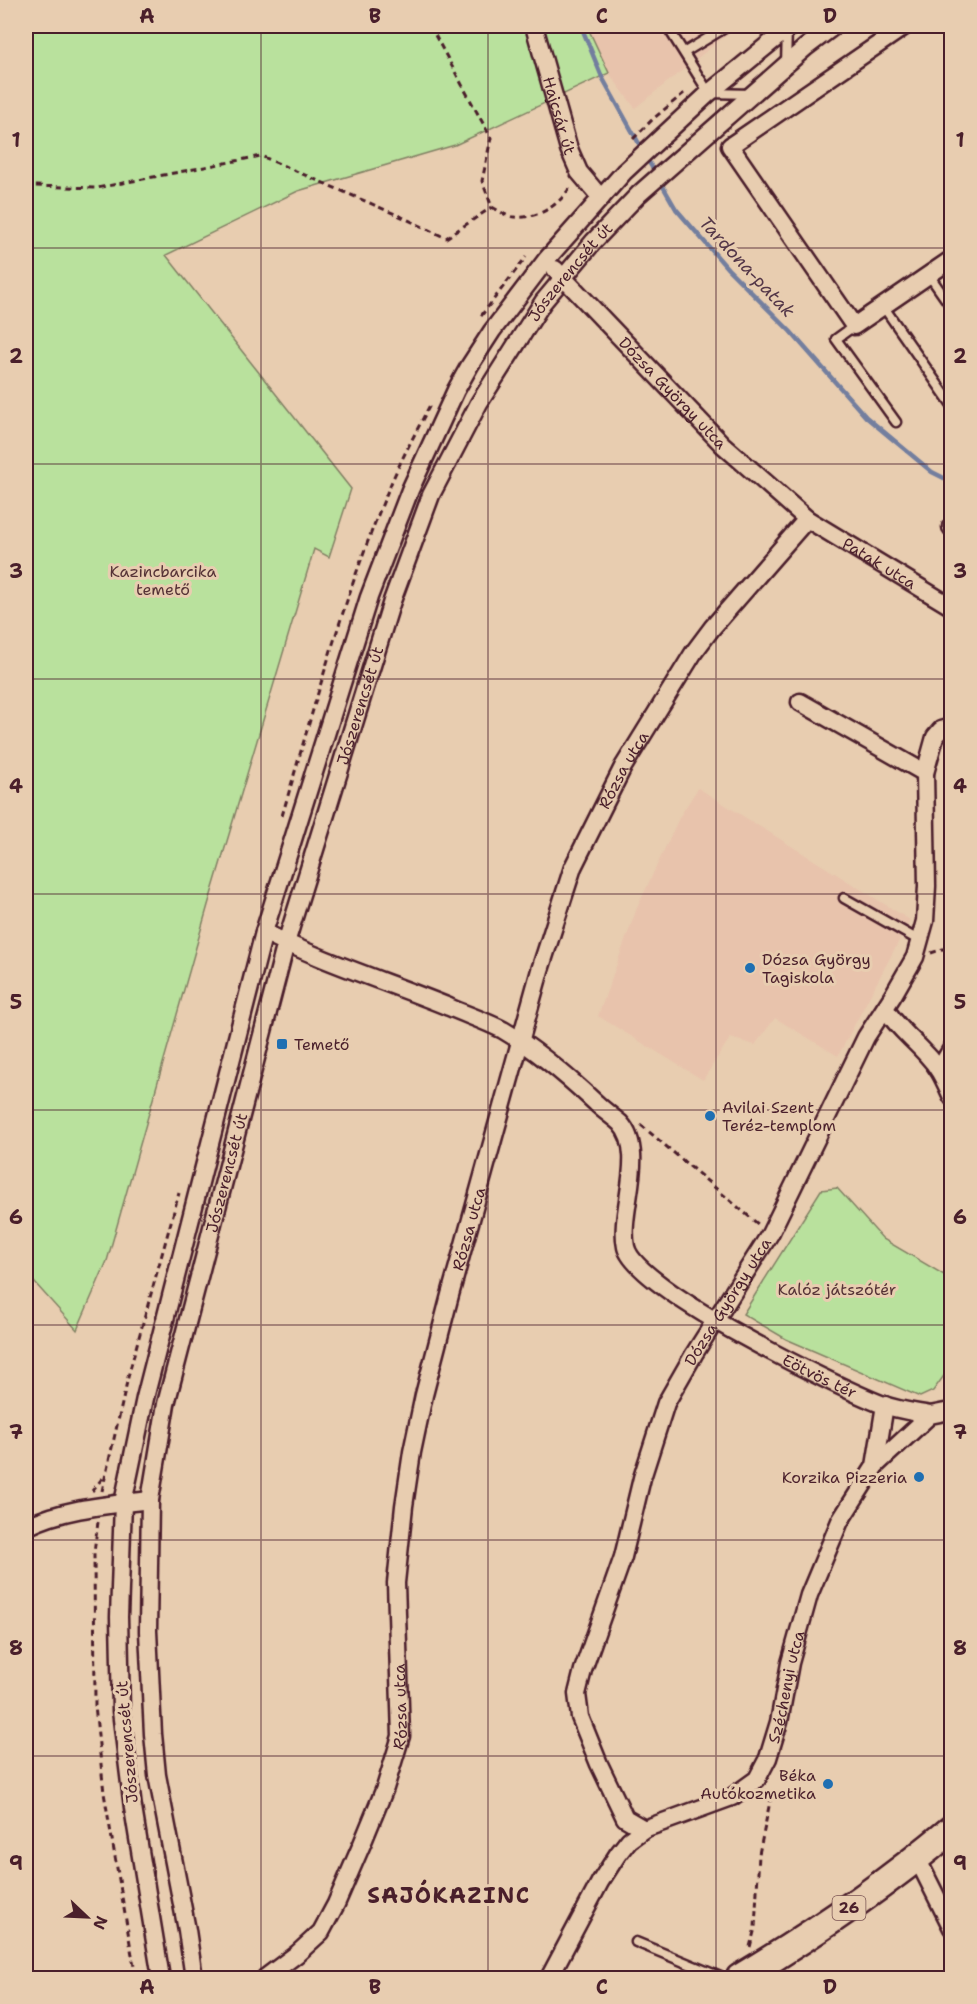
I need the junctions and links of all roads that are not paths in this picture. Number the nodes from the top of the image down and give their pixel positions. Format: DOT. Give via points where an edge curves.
graph roads {
  1 [pos="534,26"];
  2 [pos="667,26"];
  3 [pos="728,26"];
  4 [pos="834,26"];
  5 [pos="905,26"];
  6 [pos="788,27"];
  7 [pos="685,52"];
  8 [pos="786,64"];
  9 [pos="709,93"];
  10 [pos="753,94"];
  11 [pos="601,198"];
  12 [pos="546,260"];
  13 [pos="951,260"];
  14 [pos="929,275"];
  15 [pos="563,276"];
  16 [pos="883,306"];
  17 [pos="951,308"];
  18 [pos="854,326"];
  19 [pos="951,405"];
  20 [pos="896,423"];
  21 [pos="807,519"];
  22 [pos="951,607"];
  23 [pos="800,702"];
  24 [pos="951,727"];
  25 [pos="925,773"];
  26 [pos="844,898"];
  27 [pos="264,932"];
  28 [pos="920,941"];
  29 [pos="286,943"];
  30 [pos="885,1008"];
  31 [pos="521,1042"];
  32 [pos="951,1048"];
  33 [pos="939,1070"];
  34 [pos="951,1096"];
  35 [pos="716,1320"];
  36 [pos="885,1405"];
  37 [pos="944,1412"];
  38 [pos="875,1466"];
  39 [pos="150,1500"];
  40 [pos="123,1503"];
  41 [pos="26,1527"];
  42 [pos="644,1829"];
  43 [pos="951,1829"];
  44 [pos="917,1858"];
  45 [pos="951,1928"];
  46 [pos="636,1942"];
  47 [pos="161,1978"];
  48 [pos="194,1978"];
  49 [pos="265,1978"];
  50 [pos="549,1978"];
  51 [pos="723,1978"];
  52 [pos="740,1978"];
  1 -- 11 [label="street, Hajcsár út" via="560,121 579,172"];
  2 -- 7 [label="lane"];
  3 -- 7 [label="lane"];
  4 -- 8 [label="street, Jószerencsét út"];
  5 -- 18 [label="street" via="730,146"];
  6 -- 8 [label="lane"];
  6 -- 9 [label="street, Jószerencsét út"];
  7 -- 9 [label="lane"];
  8 -- 10 [label="street, Jószerencsét út"];
  9 -- 10 [label="lane"];
  9 -- 11 [label="street, Jószerencsét út" via="661,135"];
  10 -- 15 [label="street, Jószerencsét út" via="639,194"];
  11 -- 12 [label="street, Jószerencsét út"];
  12 -- 15 [label="street, Dózsa György utca"];
  12 -- 27 [label="street, Jószerencsét út" via="470,365 410,490 369,597"];
  13 -- 14 [label="street"];
  14 -- 16 [label="street"];
  14 -- 17 [label="lane"];
  15 -- 21 [label="street, Dózsa György utca" via="723,445"];
  15 -- 29 [label="street, Jószerencsét út" via="479,403 431,495 392,601"];
  16 -- 18 [label="street"];
  16 -- 19 [label="lane"];
  18 -- 20 [label="lane" via="836,339"];
  21 -- 22 [label="street, Patak utca"];
  21 -- 31 [label="street, Rózsa utca" via="700,644 624,767 573,867"];
  23 -- 25 [label="street"];
  24 -- 25 [label="street, Dózsa György utca" via="935,737"];
  25 -- 28 [label="street, Dózsa György utca" via="927,886"];
  26 -- 28 [label="lane"];
  27 -- 29 [label="street, Eötvös tér"];
  27 -- 40 [label="street, Jószerencsét út" via="145,1398"];
  28 -- 30 [label="street, Dózsa György utca"];
  29 -- 31 [label="street, Eötvös tér" via="502,1030"];
  29 -- 39 [label="street, Jószerencsét út" via="166,1404"];
  30 -- 33 [label="street"];
  30 -- 35 [label="street, Dózsa György utca" via="866,1037 770,1234"];
  31 -- 35 [label="street, Eötvös tér" via="540,1054 626,1131 631,1142 626,1248 635,1262 661,1283"];
  31 -- 49 [label="street, Rózsa utca" via="450,1295 412,1452 396,1583 401,1736 385,1788 321,1932"];
  32 -- 33 [label="street"];
  33 -- 34 [label="street"];
  35 -- 36 [label="street, Eötvös tér" via="840,1387"];
  35 -- 42 [label="street, Dózsa György utca" via="666,1403 623,1557 578,1694 580,1717 625,1818"];
  36 -- 37 [label="street, Eötvös tér"];
  36 -- 38 [label="street"];
  37 -- 38 [label="street, Széchenyi utca"];
  38 -- 42 [label="street, Széchenyi utca" via="840,1521 809,1595 779,1722 757,1779 732,1797"];
  39 -- 40 [label="street"];
  39 -- 48 [label="street, Jószerencsét út" via="148,1631 153,1734"];
  40 -- 41 [label="street" via="95,1499"];
  40 -- 47 [label="street, Jószerencsét út" via="121,1712"];
  42 -- 50 [label="street, Széchenyi utca" via="629,1840 600,1882"];
  43 -- 44 [label="main road, 26"];
  44 -- 45 [label="street"];
  44 -- 52 [label="main road, 26" via="835,1918"];
  46 -- 51 [label="lane"];
}
